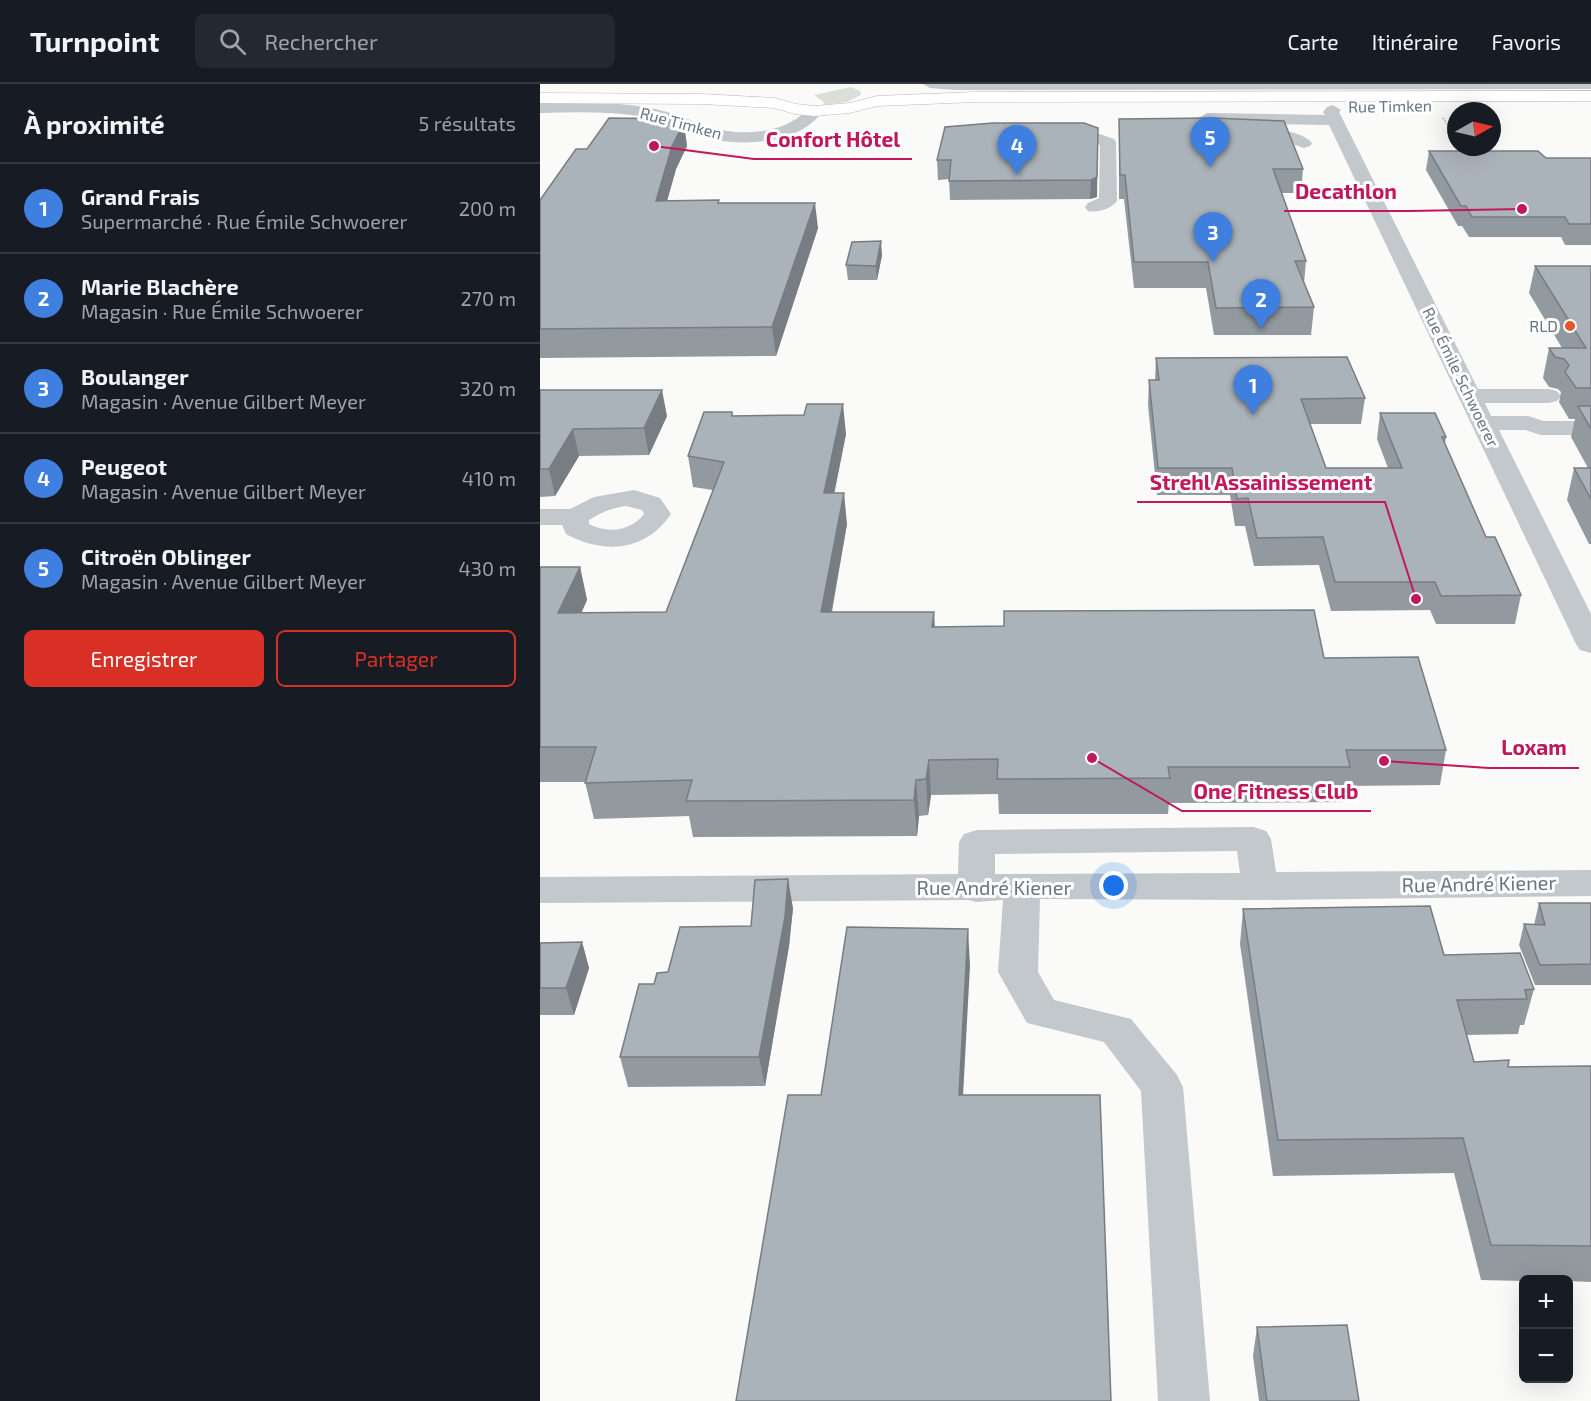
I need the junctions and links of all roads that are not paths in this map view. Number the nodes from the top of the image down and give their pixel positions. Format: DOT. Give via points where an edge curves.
graph roads {
  1 [pos="930,84"];
  2 [pos="1534,84"];
  3 [pos="1121,85"];
  4 [pos="1340,85"];
  5 [pos="1462,85"];
  6 [pos="1542,85"];
  7 [pos="1591,85"];
  8 [pos="1267,89"];
  9 [pos="1591,90"];
  10 [pos="540,93"];
  11 [pos="878,93"];
  12 [pos="777,95"];
  13 [pos="1591,96"];
  14 [pos="540,98"];
  15 [pos="1591,104"];
  16 [pos="540,108"];
  17 [pos="815,111"];
  18 [pos="1334,115"];
  19 [pos="1275,121"];
  20 [pos="1088,135"];
  21 [pos="1261,135"];
  22 [pos="1304,143"];
  23 [pos="1094,207"];
  24 [pos="1470,396"];
  25 [pos="1549,396"];
  26 [pos="1483,423"];
  27 [pos="1591,428"];
  28 [pos="540,517"];
  29 [pos="576,517"];
  30 [pos="1591,644"];
  31 [pos="1591,883"];
  32 [pos="1260,887"];
  33 [pos="976,888"];
  34 [pos="1022,888"];
  35 [pos="540,890"];
  36 [pos="1184,1401"];
  1 -- 3 [label="street"];
  2 -- 6 [label="street"];
  3 -- 8 [label="street"];
  4 -- 5 [label="street"];
  4 -- 8 [label="street"];
  5 -- 6 [label="street"];
  6 -- 7 [label="street"];
  8 -- 11 [label="main road" via="976,97"];
  8 -- 13 [label="main road"];
  8 -- 18 [label="street"];
  9 -- 11 [label="main road"];
  10 -- 12 [label="main road"];
  11 -- 17 [label="main road" via="850,108"];
  12 -- 14 [label="main road"];
  12 -- 17 [label="main road" via="795,109"];
  15 -- 18 [label="street, Rue Timken" via="1349,106"];
  16 -- 17 [label="street, Rue Timken" via="647,112 726,136 788,130 807,121"];
  18 -- 19 [label="street, Rue Timken"];
  18 -- 24 [label="street, Rue Émile Schwoerer"];
  19 -- 21 [label="street" via="1258,124"];
  19 -- 21 [label="street, Rue Timken" via="1253,117 1208,118 1213,135"];
  20 -- 23 [label="street" via="1108,141 1108,201"];
  21 -- 22 [label="street" via="1283,135"];
  24 -- 25 [label="street"];
  24 -- 26 [label="street, Rue Émile Schwoerer"];
  26 -- 27 [label="street"];
  26 -- 30 [label="street, Rue Émile Schwoerer"];
  28 -- 29 [label="street"];
  31 -- 32 [label="street, Rue André Kiener"];
  32 -- 33 [label="street" via="1252,839 977,842"];
  32 -- 34 [label="street, Rue André Kiener"];
  33 -- 34 [label="street, Rue André Kiener"];
  33 -- 35 [label="street, Rue André Kiener"];
  34 -- 36 [label="street" via="1018,972 1041,1012 1117,1030 1162,1087"];
}
